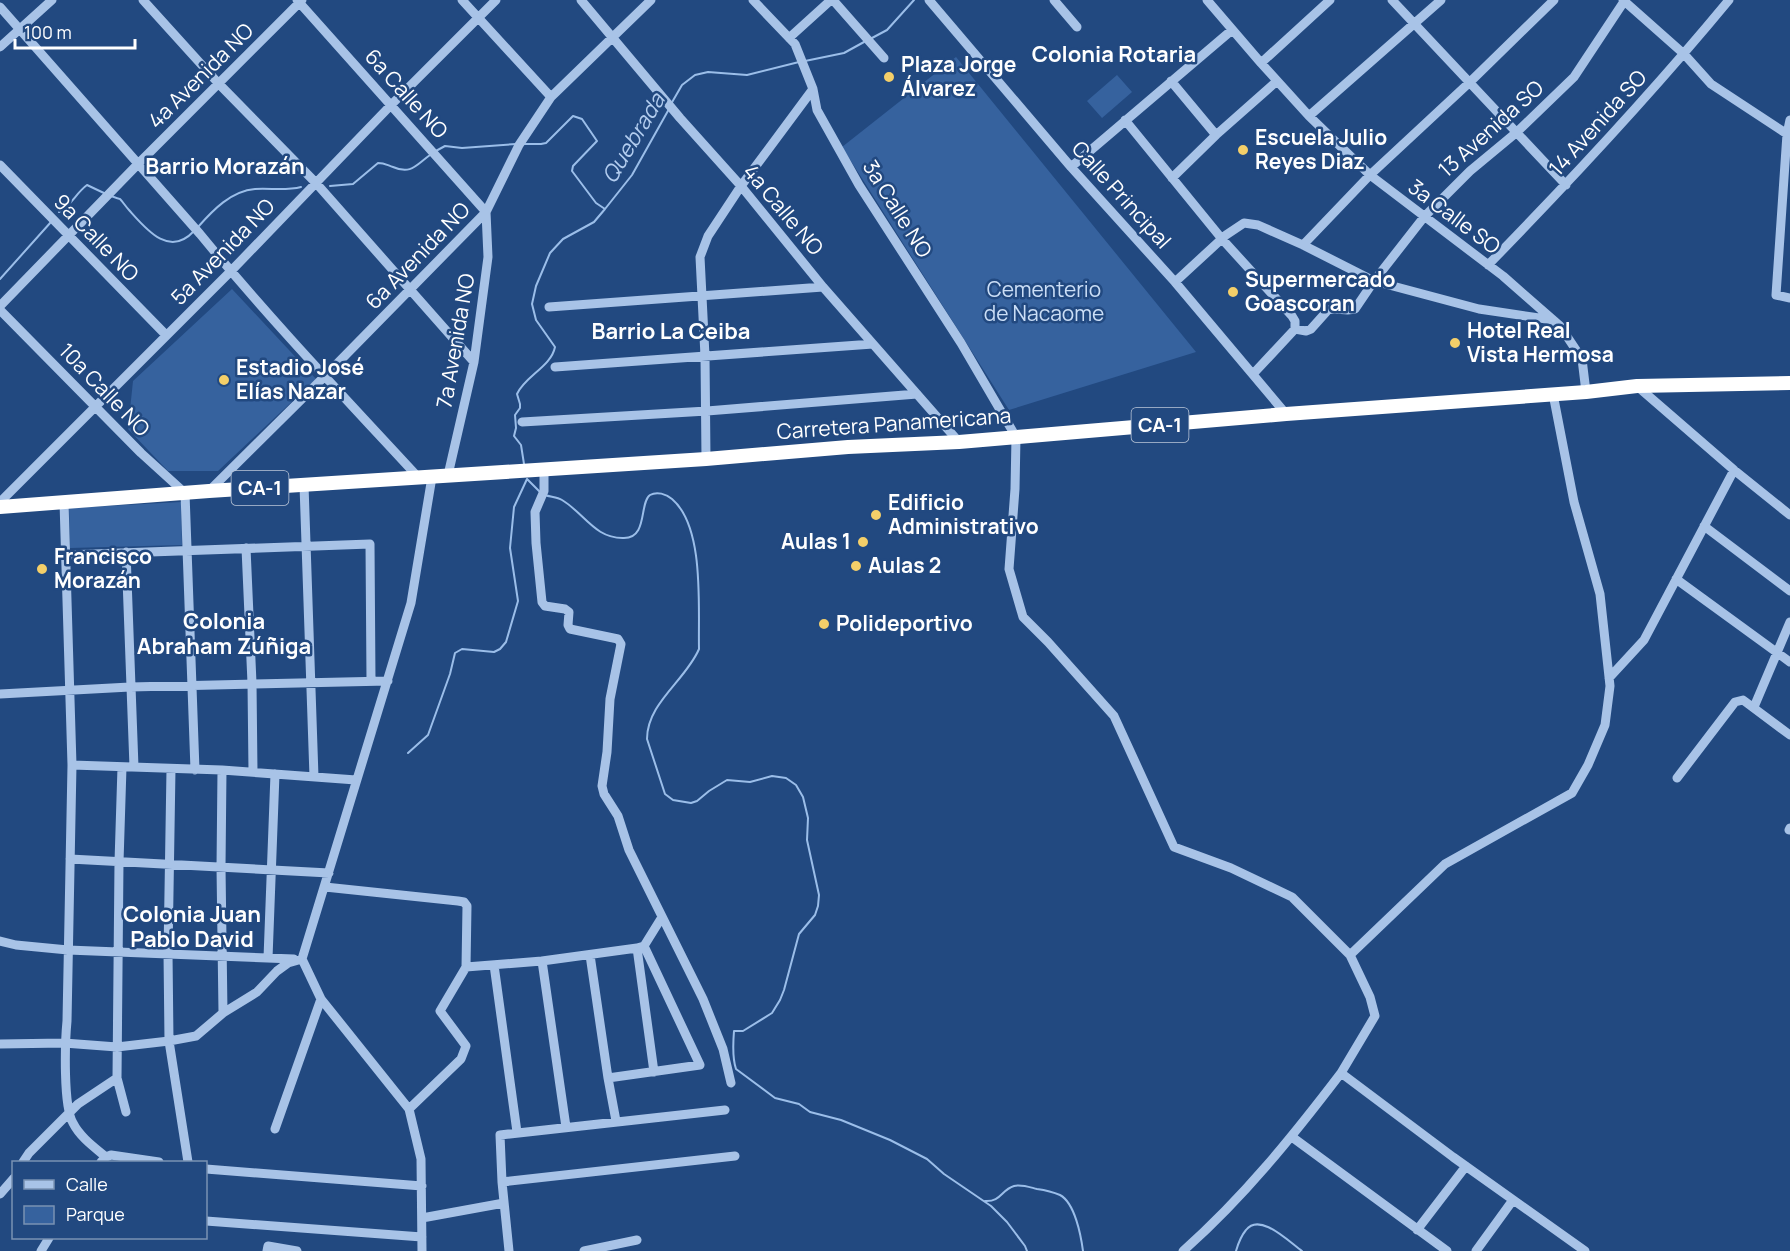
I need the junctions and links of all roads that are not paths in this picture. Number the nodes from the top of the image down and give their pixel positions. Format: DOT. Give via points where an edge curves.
graph roads {
  1 [pos="52,0"];
  2 [pos="143,0"];
  3 [pos="462,0"];
  4 [pos="496,0"];
  5 [pos="581,0"];
  6 [pos="651,0"];
  7 [pos="753,0"];
  8 [pos="832,0"];
  9 [pos="1054,0"];
  10 [pos="1330,0"];
  11 [pos="1392,0"];
  12 [pos="1441,0"];
  13 [pos="1554,0"];
  14 [pos="1624,0"];
  15 [pos="1729,0"];
  16 [pos="300,1"];
  17 [pos="930,1"];
  18 [pos="1213,2"];
  19 [pos="0,7"];
  20 [pos="479,17"];
  21 [pos="1414,23"];
  22 [pos="1077,27"];
  23 [pos="20,29"];
  24 [pos="1232,30"];
  25 [pos="612,38"];
  26 [pos="789,38"];
  27 [pos="0,47"];
  28 [pos="1684,54"];
  29 [pos="884,58"];
  30 [pos="1261,63"];
  31 [pos="1171,81"];
  32 [pos="1277,81"];
  33 [pos="1470,82"];
  34 [pos="219,84"];
  35 [pos="813,89"];
  36 [pos="551,97"];
  37 [pos="392,104"];
  38 [pos="1309,116"];
  39 [pos="1125,120"];
  40 [pos="1790,120"];
  41 [pos="1517,132"];
  42 [pos="1216,135"];
  43 [pos="1789,135"];
  44 [pos="138,164"];
  45 [pos="0,165"];
  46 [pos="1071,167"];
  47 [pos="1370,175"];
  48 [pos="1172,178"];
  49 [pos="316,183"];
  50 [pos="1566,185"];
  51 [pos="741,186"];
  52 [pos="486,212"];
  53 [pos="1424,217"];
  54 [pos="68,235"];
  55 [pos="1222,238"];
  56 [pos="1303,245"];
  57 [pos="1488,265"];
  58 [pos="231,271"];
  59 [pos="1374,281"];
  60 [pos="1175,282"];
  61 [pos="823,287"];
  62 [pos="409,290"];
  63 [pos="702,296"];
  64 [pos="1790,298"];
  65 [pos="549,307"];
  66 [pos="0,308"];
  67 [pos="1553,320"];
  68 [pos="1295,329"];
  69 [pos="166,335"];
  70 [pos="873,344"];
  71 [pos="705,356"];
  72 [pos="474,362"];
  73 [pos="555,367"];
  74 [pos="1253,374"];
  75 [pos="325,376"];
  76 [pos="1790,383"];
  77 [pos="1637,386"];
  78 [pos="1586,392"];
  79 [pos="917,394"];
  80 [pos="1553,394"];
  81 [pos="96,406"];
  82 [pos="706,411"];
  83 [pos="1286,414"];
  84 [pos="522,422"];
  85 [pos="1016,437"];
  86 [pos="959,442"];
  87 [pos="706,459"];
  88 [pos="532,470"];
  89 [pos="1734,470"];
  90 [pos="448,475"];
  91 [pos="418,477"];
  92 [pos="432,477"];
  93 [pos="304,485"];
  94 [pos="209,491"];
  95 [pos="185,493"];
  96 [pos="64,502"];
  97 [pos="0,504"];
  98 [pos="1790,515"];
  99 [pos="1704,526"];
  100 [pos="307,546"];
  101 [pos="246,548"];
  102 [pos="188,550"];
  103 [pos="126,552"];
  104 [pos="66,555"];
  105 [pos="1676,579"];
  106 [pos="1790,591"];
  107 [pos="1790,622"];
  108 [pos="1777,652"];
  109 [pos="1790,662"];
  110 [pos="1609,678"];
  111 [pos="371,681"];
  112 [pos="388,681"];
  113 [pos="310,682"];
  114 [pos="252,683"];
  115 [pos="192,685"];
  116 [pos="130,687"];
  117 [pos="70,691"];
  118 [pos="0,694"];
  119 [pos="1754,707"];
  120 [pos="1790,735"];
  121 [pos="72,765"];
  122 [pos="122,767"];
  123 [pos="134,767"];
  124 [pos="171,769"];
  125 [pos="195,770"];
  126 [pos="222,770"];
  127 [pos="253,772"];
  128 [pos="275,774"];
  129 [pos="314,777"];
  130 [pos="1677,778"];
  131 [pos="356,780"];
  132 [pos="70,859"];
  133 [pos="119,862"];
  134 [pos="168,864"];
  135 [pos="221,867"];
  136 [pos="272,870"];
  137 [pos="329,873"];
  138 [pos="325,887"];
  139 [pos="662,917"];
  140 [pos="0,941"];
  141 [pos="640,947"];
  142 [pos="68,950"];
  143 [pos="118,951"];
  144 [pos="168,953"];
  145 [pos="590,955"];
  146 [pos="1350,955"];
  147 [pos="222,957"];
  148 [pos="268,958"];
  149 [pos="302,959"];
  150 [pos="542,961"];
  151 [pos="494,965"];
  152 [pos="466,967"];
  153 [pos="321,999"];
  154 [pos="223,1013"];
  155 [pos="169,1041"];
  156 [pos="64,1043"];
  157 [pos="0,1044"];
  158 [pos="117,1047"];
  159 [pos="654,1072"];
  160 [pos="1341,1073"];
  161 [pos="117,1078"];
  162 [pos="608,1078"];
  163 [pos="731,1083"];
  164 [pos="409,1108"];
  165 [pos="725,1110"];
  166 [pos="126,1112"];
  167 [pos="69,1113"];
  168 [pos="616,1121"];
  169 [pos="566,1127"];
  170 [pos="276,1129"];
  171 [pos="518,1132"];
  172 [pos="1292,1137"];
  173 [pos="735,1156"];
  174 [pos="104,1160"];
  175 [pos="24,1161"];
  176 [pos="152,1161"];
  177 [pos="188,1161"];
  178 [pos="1466,1166"];
  179 [pos="207,1169"];
  180 [pos="12,1180"];
  181 [pos="502,1182"];
  182 [pos="422,1186"];
  183 [pos="0,1194"];
  184 [pos="1513,1200"];
  185 [pos="504,1203"];
  186 [pos="422,1218"];
  187 [pos="207,1221"];
  188 [pos="1416,1230"];
  189 [pos="422,1237"];
  190 [pos="637,1240"];
  191 [pos="267,1251"];
  192 [pos="297,1251"];
  193 [pos="422,1251"];
  194 [pos="509,1251"];
  195 [pos="584,1251"];
  196 [pos="1184,1251"];
  197 [pos="1447,1251"];
  198 [pos="1476,1251"];
  199 [pos="1585,1251"];
  1 -- 23 [label="street"];
  2 -- 34 [label="street"];
  3 -- 20 [label="street"];
  4 -- 20 [label="street, 5a Avenida NO"];
  5 -- 25 [label="street, 4a Calle NO"];
  6 -- 25 [label="street, 6a Avenida NO"];
  7 -- 26 [label="street, 3a Calle NO"];
  8 -- 26 [label="street"];
  8 -- 29 [label="street"];
  9 -- 22 [label="street"];
  10 -- 30 [label="street"];
  11 -- 21 [label="street"];
  12 -- 21 [label="street"];
  13 -- 33 [label="street"];
  14 -- 28 [label="street"];
  14 -- 41 [label="street, 13 Avenida SO" via="1574,77"];
  15 -- 28 [label="street, 14 Avenida SO"];
  16 -- 34 [label="street, 4a Avenida NO"];
  16 -- 37 [label="street, 6a Calle NO"];
  17 -- 46 [label="street, Calle Principal"];
  18 -- 24 [label="street, 3a Calle SO"];
  19 -- 23 [label="street"];
  20 -- 36 [label="street"];
  20 -- 37 [label="street, 5a Avenida NO"];
  21 -- 33 [label="street"];
  21 -- 38 [label="street"];
  23 -- 27 [label="street"];
  23 -- 44 [label="street"];
  24 -- 30 [label="street, 3a Calle SO"];
  24 -- 31 [label="street"];
  25 -- 36 [label="street, 6a Avenida NO"];
  25 -- 51 [label="street, 4a Calle NO"];
  26 -- 35 [label="street, 3a Calle NO"];
  28 -- 43 [label="street" via="1711,84"];
  28 -- 50 [label="street, 14 Avenida SO"];
  30 -- 32 [label="street, 3a Calle SO"];
  31 -- 39 [label="street"];
  31 -- 42 [label="street"];
  32 -- 38 [label="street, 3a Calle SO"];
  32 -- 42 [label="street"];
  33 -- 41 [label="street"];
  33 -- 47 [label="street"];
  34 -- 44 [label="street, 4a Avenida NO"];
  34 -- 49 [label="street"];
  35 -- 51 [label="street"];
  35 -- 85 [label="street, 3a Calle NO" via="817,110 859,185 961,343"];
  36 -- 52 [label="street, 6a Avenida NO" via="519,145"];
  37 -- 49 [label="street, 5a Avenida NO"];
  37 -- 52 [label="street, 6a Calle NO"];
  38 -- 47 [label="street, 3a Calle SO"];
  39 -- 46 [label="street"];
  39 -- 48 [label="street"];
  40 -- 43 [label="street"];
  41 -- 50 [label="street"];
  41 -- 53 [label="street, 13 Avenida SO"];
  42 -- 48 [label="street"];
  43 -- 64 [label="street" via="1776,295"];
  44 -- 54 [label="street, 4a Avenida NO"];
  44 -- 58 [label="street"];
  45 -- 54 [label="street, 9a Calle NO"];
  46 -- 60 [label="street, Calle Principal"];
  47 -- 53 [label="street, 3a Calle SO"];
  47 -- 56 [label="street"];
  48 -- 55 [label="street"];
  49 -- 58 [label="street, 5a Avenida NO"];
  49 -- 62 [label="street"];
  50 -- 57 [label="street, 14 Avenida SO"];
  51 -- 61 [label="street, 4a Calle NO"];
  51 -- 63 [label="street" via="708,236 700,257"];
  52 -- 62 [label="street, 6a Avenida NO"];
  52 -- 72 [label="street, 7a Avenida NO" via="488,257"];
  53 -- 57 [label="street, 3a Calle SO"];
  53 -- 59 [label="street, 13 Avenida SO"];
  54 -- 66 [label="street, 4a Avenida NO"];
  54 -- 69 [label="street, 9a Calle NO"];
  55 -- 56 [label="street" via="1244,223 1258,225"];
  55 -- 60 [label="street"];
  55 -- 68 [label="street" via="1292,316"];
  56 -- 59 [label="street"];
  57 -- 67 [label="street, 3a Calle SO"];
  58 -- 69 [label="street, 5a Avenida NO"];
  58 -- 75 [label="street"];
  59 -- 67 [label="street" via="1479,309"];
  59 -- 68 [label="street, 13 Avenida SO" via="1355,309 1328,310 1311,329"];
  60 -- 74 [label="street, Calle Principal"];
  61 -- 63 [label="street"];
  61 -- 70 [label="street, 4a Calle NO"];
  62 -- 72 [label="street"];
  62 -- 75 [label="street, 6a Avenida NO"];
  63 -- 65 [label="street"];
  63 -- 71 [label="street"];
  66 -- 81 [label="street, 10a Calle NO"];
  67 -- 78 [label="street, 3a Calle SO" via="1582,359"];
  68 -- 74 [label="street"];
  69 -- 81 [label="street, 5a Avenida NO"];
  70 -- 71 [label="street"];
  70 -- 79 [label="street, 4a Calle NO"];
  71 -- 73 [label="street"];
  71 -- 82 [label="street"];
  72 -- 90 [label="street, 7a Avenida NO"];
  74 -- 83 [label="street, Calle Principal"];
  75 -- 91 [label="street"];
  75 -- 94 [label="street, 6a Avenida NO"];
  76 -- 77 [label="highway, Carretera Panamericana / CA-1"];
  77 -- 78 [label="highway, Carretera Panamericana / CA-1"];
  77 -- 89 [label="street"];
  78 -- 80 [label="highway, Carretera Panamericana / CA-1"];
  79 -- 82 [label="street"];
  79 -- 86 [label="street, 4a Calle NO"];
  80 -- 83 [label="highway, Carretera Panamericana / CA-1"];
  80 -- 110 [label="street" via="1574,502 1600,594"];
  81 -- 95 [label="street, 10a Calle NO"];
  81 -- 97 [label="street, 5a Avenida NO"];
  82 -- 84 [label="street"];
  82 -- 87 [label="street"];
  83 -- 85 [label="highway, Carretera Panamericana / CA-1"];
  85 -- 86 [label="highway, Carretera Panamericana / CA-1"];
  85 -- 146 [label="street" via="1009,569 1023,617 1114,716 1174,847 1292,897"];
  86 -- 87 [label="highway, Carretera Panamericana / CA-1"];
  87 -- 88 [label="highway, Carretera Panamericana / CA-1"];
  88 -- 90 [label="highway, Carretera Panamericana / CA-1"];
  88 -- 139 [label="street" via="544,491 535,512 542,602 569,612 570,629 618,639 621,644 610,699 602,786"];
  89 -- 98 [label="street"];
  89 -- 99 [label="street"];
  90 -- 92 [label="highway, Carretera Panamericana / CA-1"];
  91 -- 92 [label="highway, Carretera Panamericana / CA-1"];
  91 -- 93 [label="highway, Carretera Panamericana / CA-1"];
  92 -- 112 [label="street" via="416,580"];
  93 -- 94 [label="highway, Carretera Panamericana / CA-1"];
  93 -- 100 [label="street"];
  94 -- 95 [label="highway, Carretera Panamericana / CA-1"];
  95 -- 96 [label="highway, Carretera Panamericana / CA-1"];
  95 -- 102 [label="street"];
  96 -- 97 [label="highway, Carretera Panamericana / CA-1"];
  96 -- 104 [label="street"];
  99 -- 105 [label="street"];
  99 -- 106 [label="street"];
  100 -- 101 [label="street"];
  100 -- 111 [label="street" via="370,544"];
  100 -- 113 [label="street"];
  101 -- 102 [label="street"];
  101 -- 114 [label="street"];
  102 -- 103 [label="street"];
  102 -- 115 [label="street"];
  103 -- 104 [label="street"];
  103 -- 116 [label="street"];
  104 -- 117 [label="street"];
  105 -- 108 [label="street"];
  105 -- 110 [label="street" via="1644,639"];
  107 -- 108 [label="street"];
  108 -- 109 [label="street"];
  108 -- 119 [label="street"];
  110 -- 146 [label="street" via="1605,725 1572,793 1445,864"];
  111 -- 112 [label="street"];
  111 -- 113 [label="street"];
  112 -- 131 [label="street"];
  113 -- 114 [label="street"];
  113 -- 129 [label="street"];
  114 -- 115 [label="street"];
  114 -- 127 [label="street"];
  115 -- 116 [label="street"];
  115 -- 125 [label="street"];
  116 -- 117 [label="street"];
  116 -- 123 [label="street"];
  117 -- 118 [label="street"];
  117 -- 121 [label="street"];
  119 -- 120 [label="street"];
  119 -- 130 [label="street" via="1743,700 1735,702"];
  121 -- 122 [label="street"];
  121 -- 132 [label="street"];
  122 -- 123 [label="street"];
  122 -- 133 [label="street"];
  123 -- 124 [label="street"];
  124 -- 125 [label="street"];
  124 -- 134 [label="street"];
  125 -- 126 [label="street"];
  126 -- 127 [label="street"];
  126 -- 135 [label="street"];
  127 -- 128 [label="street"];
  128 -- 129 [label="street"];
  128 -- 136 [label="street"];
  129 -- 131 [label="street"];
  131 -- 137 [label="street"];
  132 -- 133 [label="street"];
  132 -- 142 [label="street"];
  133 -- 134 [label="street"];
  133 -- 143 [label="street"];
  134 -- 135 [label="street"];
  134 -- 144 [label="street"];
  135 -- 136 [label="street"];
  135 -- 147 [label="street"];
  136 -- 137 [label="street"];
  136 -- 148 [label="street"];
  137 -- 138 [label="street"];
  138 -- 149 [label="street"];
  138 -- 152 [label="street" via="464,902 468,909"];
  139 -- 141 [label="street"];
  139 -- 163 [label="street" via="703,999 723,1049"];
  140 -- 142 [label="street"];
  141 -- 145 [label="street"];
  141 -- 159 [label="street"];
  141 -- 159 [label="street" via="700,1065"];
  142 -- 143 [label="street"];
  142 -- 156 [label="street"];
  143 -- 144 [label="street"];
  143 -- 158 [label="street"];
  144 -- 147 [label="street"];
  144 -- 155 [label="street"];
  145 -- 150 [label="street"];
  145 -- 162 [label="street"];
  146 -- 160 [label="street" via="1375,1016"];
  147 -- 148 [label="street"];
  147 -- 154 [label="street"];
  148 -- 149 [label="street"];
  149 -- 153 [label="street"];
  149 -- 154 [label="street" via="288,963 257,992"];
  150 -- 151 [label="street"];
  150 -- 169 [label="street"];
  151 -- 152 [label="street"];
  151 -- 171 [label="street"];
  152 -- 164 [label="street" via="441,1011 466,1046 462,1059"];
  153 -- 164 [label="street"];
  153 -- 170 [label="street"];
  154 -- 155 [label="street" via="196,1036"];
  155 -- 158 [label="street"];
  155 -- 177 [label="street"];
  156 -- 157 [label="street"];
  156 -- 158 [label="street"];
  156 -- 167 [label="street"];
  158 -- 161 [label="street"];
  159 -- 162 [label="street"];
  160 -- 172 [label="street"];
  160 -- 178 [label="street"];
  161 -- 166 [label="street"];
  161 -- 167 [label="street"];
  162 -- 168 [label="street"];
  164 -- 182 [label="street" via="421,1159"];
  165 -- 168 [label="street"];
  167 -- 174 [label="street"];
  167 -- 175 [label="street"];
  168 -- 169 [label="street"];
  169 -- 171 [label="street"];
  171 -- 181 [label="street" via="500,1134"];
  172 -- 188 [label="street"];
  172 -- 196 [label="street"];
  173 -- 181 [label="street"];
  174 -- 176 [label="street" via="111,1155"];
  178 -- 184 [label="street"];
  178 -- 188 [label="street"];
  179 -- 182 [label="street"];
  180 -- 183 [label="street"];
  181 -- 185 [label="street"];
  182 -- 186 [label="street"];
  184 -- 198 [label="street"];
  184 -- 199 [label="street"];
  185 -- 186 [label="street"];
  185 -- 194 [label="street"];
  186 -- 189 [label="street"];
  187 -- 189 [label="street"];
  188 -- 197 [label="street"];
  189 -- 193 [label="street"];
  190 -- 195 [label="street"];
  191 -- 192 [label="street" via="268,1246"];
}
